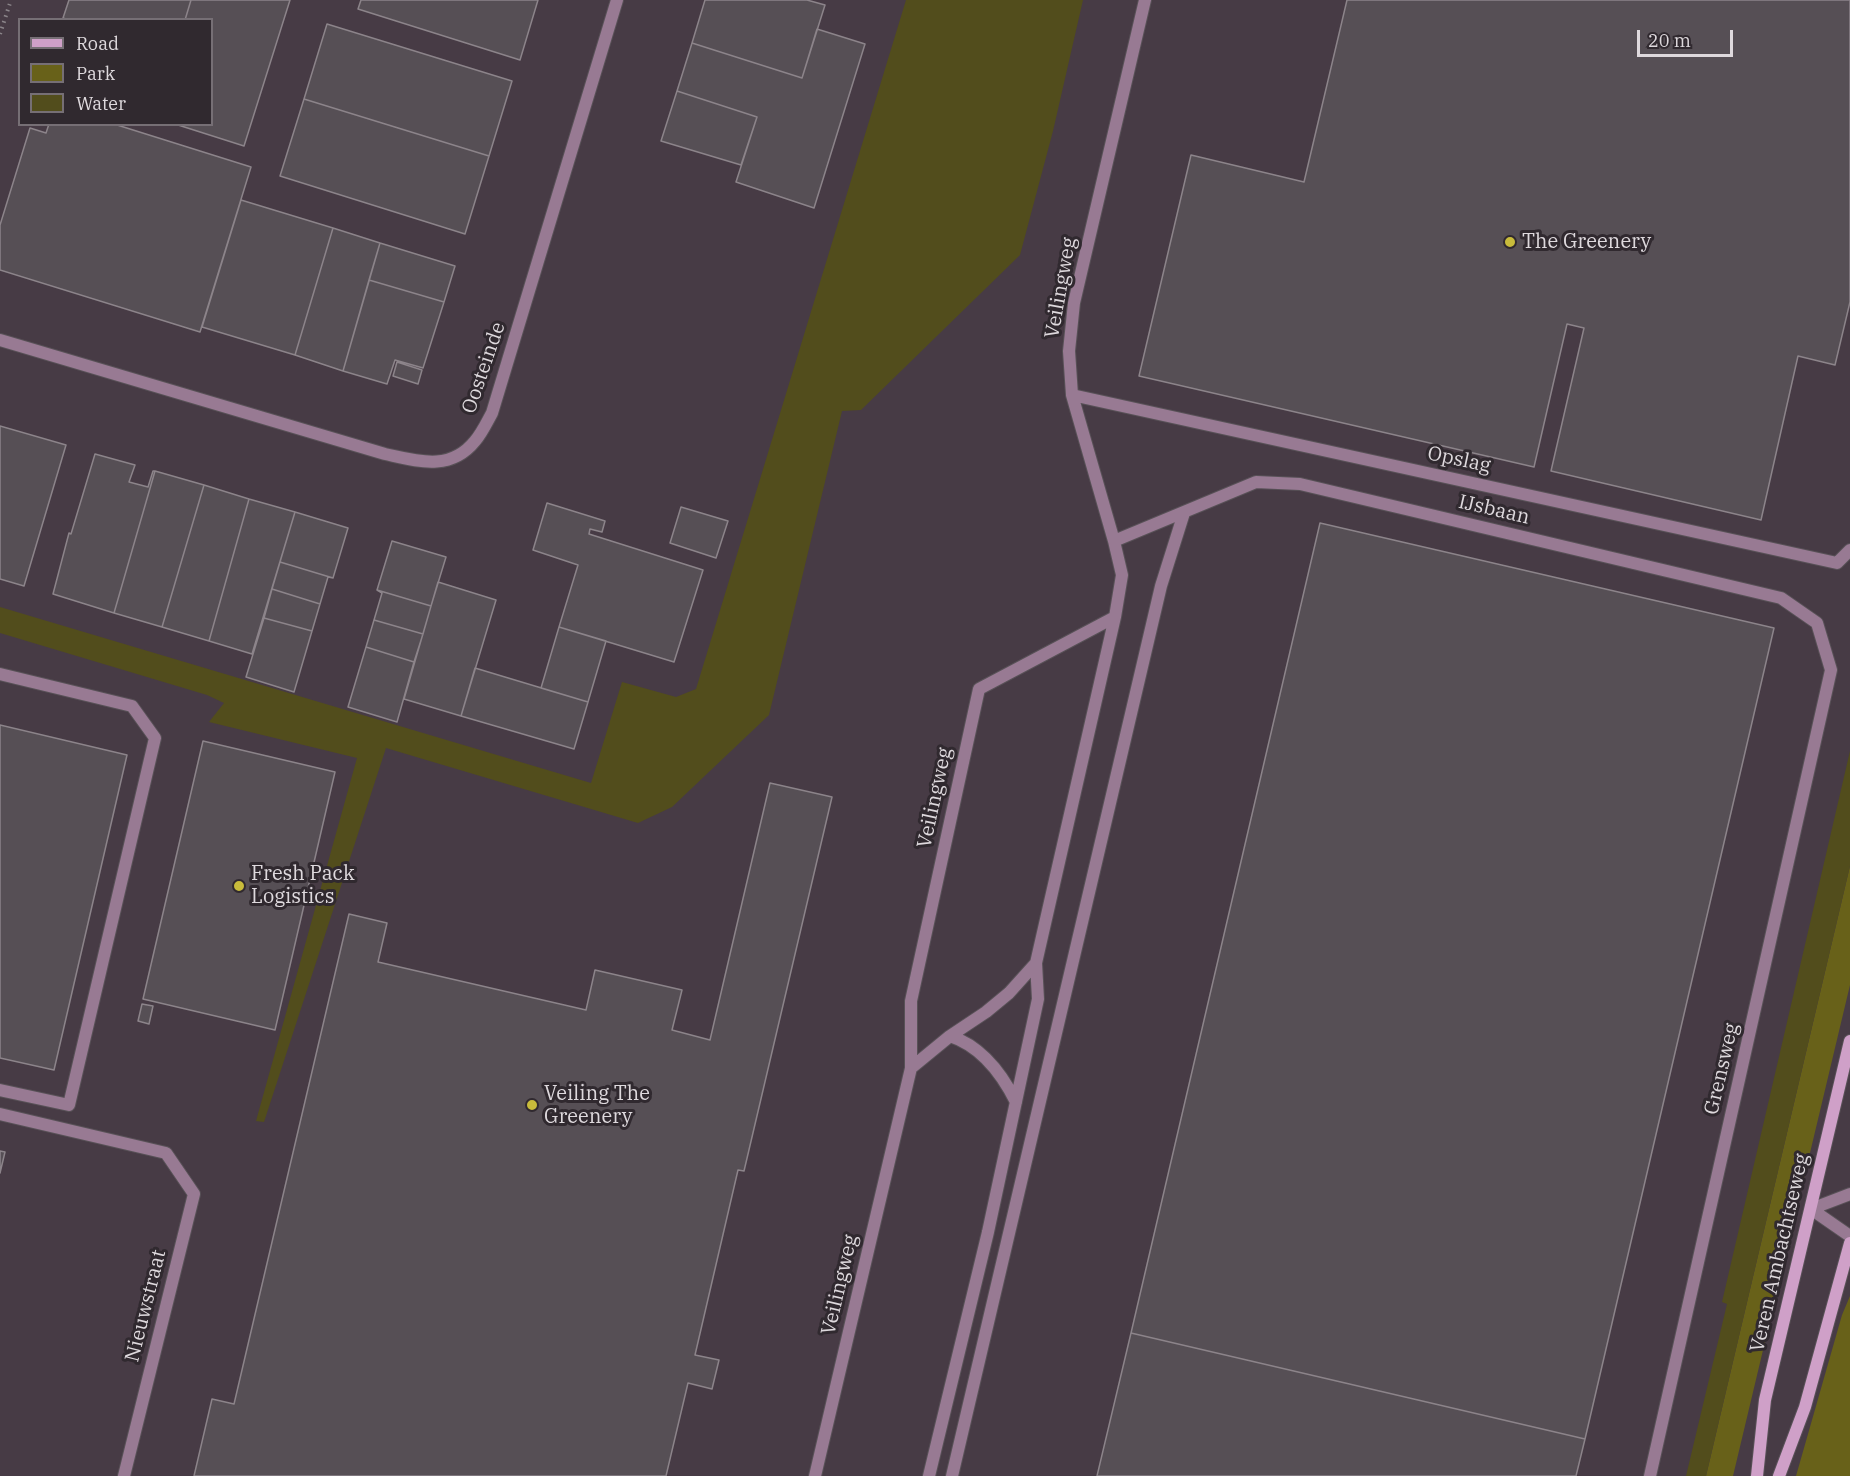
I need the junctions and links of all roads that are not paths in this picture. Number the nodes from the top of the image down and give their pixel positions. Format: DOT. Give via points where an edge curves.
graph roads {
  1 [pos="617,0"];
  2 [pos="1145,0"];
  3 [pos="0,340"];
  4 [pos="1072,395"];
  5 [pos="1184,513"];
  6 [pos="1114,541"];
  7 [pos="1850,550"];
  8 [pos="1115,617"];
  9 [pos="1831,670"];
  10 [pos="0,674"];
  11 [pos="1036,963"];
  12 [pos="950,1036"];
  13 [pos="1850,1041"];
  14 [pos="911,1068"];
  15 [pos="0,1090"];
  16 [pos="1016,1102"];
  17 [pos="0,1114"];
  18 [pos="1850,1194"];
  19 [pos="1811,1209"];
  20 [pos="1850,1236"];
  21 [pos="1850,1243"];
  22 [pos="124,1476"];
  23 [pos="815,1476"];
  24 [pos="929,1476"];
  25 [pos="952,1476"];
  26 [pos="1650,1476"];
  27 [pos="1757,1476"];
  28 [pos="1779,1476"];
  1 -- 3 [label="street, Oosteinde" via="492,413 475,442 454,459 425,463 385,453"];
  2 -- 4 [label="street, Veilingweg" via="1074,303"];
  4 -- 6 [label="street, Veilingweg"];
  4 -- 7 [label="street, Opslag" via="1837,563"];
  5 -- 6 [label="street, IJsbaan"];
  5 -- 9 [label="street, IJsbaan" via="1256,482 1300,484 1781,598 1817,623"];
  5 -- 25 [label="street" via="1161,586"];
  6 -- 8 [label="street, Veilingweg" via="1122,575"];
  8 -- 11 [label="street, Veilingweg"];
  8 -- 14 [label="street, Veilingweg" via="979,688 911,1001"];
  9 -- 26 [label="street, Grensweg"];
  10 -- 15 [label="street" via="132,706 155,738 69,1106"];
  11 -- 12 [label="street" via="1002,999"];
  11 -- 16 [label="street, Veilingweg" via="1038,999"];
  12 -- 14 [label="street"];
  12 -- 16 [label="street" via="964,1040 981,1054 1007,1084"];
  13 -- 19 [label="main road, Veren Ambachtseweg"];
  14 -- 23 [label="street, Veilingweg"];
  16 -- 24 [label="street, Veilingweg"];
  17 -- 22 [label="street, Nieuwstraat" via="166,1153 194,1194"];
  18 -- 19 [label="street"];
  19 -- 20 [label="street"];
  19 -- 27 [label="main road, Veren Ambachtseweg" via="1765,1400"];
  21 -- 28 [label="main road" via="1805,1407"];
}
